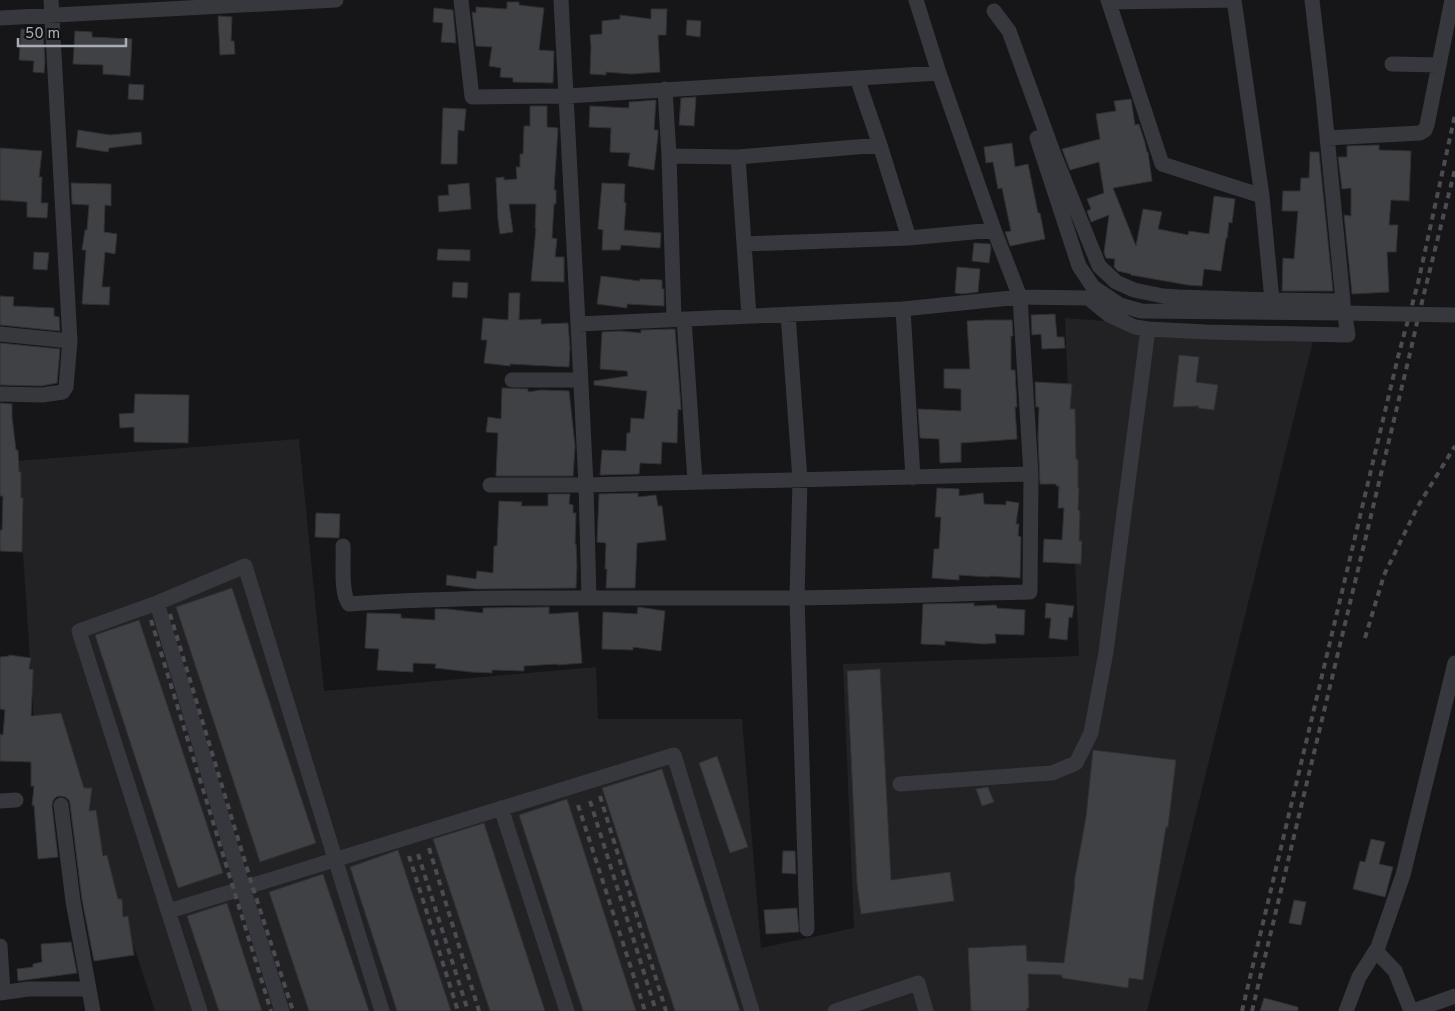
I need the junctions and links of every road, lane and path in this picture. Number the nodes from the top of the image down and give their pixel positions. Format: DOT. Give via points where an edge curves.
graph roads {
  1 [pos="336,0"];
  2 [pos="461,0"];
  3 [pos="561,0"];
  4 [pos="916,0"];
  5 [pos="1312,0"];
  6 [pos="1452,0"];
  7 [pos="1108,1"];
  8 [pos="992,5"];
  9 [pos="51,8"];
  10 [pos="0,18"];
  11 [pos="1392,64"];
  12 [pos="1439,65"];
  13 [pos="940,74"];
  14 [pos="857,78"];
  15 [pos="665,89"];
  16 [pos="567,96"];
  17 [pos="1327,138"];
  18 [pos="880,145"];
  19 [pos="669,156"];
  20 [pos="738,157"];
  21 [pos="1262,196"];
  22 [pos="994,230"];
  23 [pos="909,238"];
  24 [pos="745,244"];
  25 [pos="1020,297"];
  26 [pos="1272,300"];
  27 [pos="1343,301"];
  28 [pos="903,309"];
  29 [pos="788,314"];
  30 [pos="1455,315"];
  31 [pos="749,316"];
  32 [pos="679,319"];
  33 [pos="578,324"];
  34 [pos="1148,328"];
  35 [pos="0,334"];
  36 [pos="70,341"];
  37 [pos="512,380"];
  38 [pos="580,380"];
  39 [pos="0,394"];
  40 [pos="1031,474"];
  41 [pos="913,478"];
  42 [pos="800,480"];
  43 [pos="695,481"];
  44 [pos="490,485"];
  45 [pos="586,485"];
  46 [pos="343,546"];
  47 [pos="589,598"];
  48 [pos="797,598"];
  49 [pos="156,603"];
  50 [pos="1455,662"];
  51 [pos="900,784"];
  52 [pos="16,800"];
  53 [pos="0,801"];
  54 [pos="61,805"];
  55 [pos="500,808"];
  56 [pos="335,860"];
  57 [pos="242,888"];
  58 [pos="168,911"];
  59 [pos="807,929"];
  60 [pos="0,946"];
  61 [pos="1376,952"];
  62 [pos="89,989"];
  63 [pos="2,992"];
  64 [pos="1455,996"];
  65 [pos="840,1010"];
  66 [pos="93,1011"];
  67 [pos="200,1011"];
  68 [pos="282,1011"];
  69 [pos="382,1011"];
  70 [pos="567,1011"];
  71 [pos="752,1011"];
  72 [pos="926,1011"];
  73 [pos="1346,1011"];
  74 [pos="1412,1011"];
  1 -- 9 [label="street"];
  2 -- 16 [label="street" via="472,97"];
  3 -- 16 [label="street"];
  4 -- 13 [label="street"];
  5 -- 17 [label="street"];
  6 -- 12 [label="street"];
  7 -- 21 [label="street" via="1162,164"];
  7 -- 21 [label="street" via="1234,0"];
  8 -- 26 [label="street" via="1009,32 1052,152 1099,266 1116,282 1162,296"];
  8 -- 30 [label="street, bridge" via="1079,266 1093,287 1120,305 1141,311"];
  9 -- 10 [label="street"];
  9 -- 36 [label="street"];
  11 -- 12 [label="street"];
  12 -- 17 [label="street" via="1427,126 1420,133"];
  13 -- 14 [label="street"];
  13 -- 22 [label="street"];
  14 -- 15 [label="street"];
  14 -- 18 [label="street"];
  15 -- 16 [label="street"];
  15 -- 19 [label="street"];
  16 -- 33 [label="street"];
  17 -- 27 [label="street"];
  18 -- 20 [label="street"];
  18 -- 23 [label="street"];
  19 -- 20 [label="street"];
  19 -- 32 [label="street"];
  20 -- 24 [label="street"];
  21 -- 26 [label="street"];
  22 -- 23 [label="street"];
  22 -- 25 [label="street"];
  23 -- 24 [label="street"];
  24 -- 31 [label="street"];
  25 -- 28 [label="street"];
  25 -- 34 [label="street" via="1088,298 1109,315 1135,327"];
  25 -- 40 [label="street"];
  26 -- 27 [label="street"];
  27 -- 34 [label="street" via="1348,335"];
  28 -- 29 [label="street"];
  28 -- 41 [label="street"];
  29 -- 31 [label="street"];
  29 -- 42 [label="street"];
  31 -- 32 [label="street"];
  32 -- 33 [label="street"];
  32 -- 43 [label="street"];
  33 -- 38 [label="street"];
  34 -- 51 [label="street" via="1106,652 1091,733 1076,763 1052,773"];
  35 -- 36 [label="street"];
  36 -- 39 [label="street" via="63,392"];
  37 -- 38 [label="street"];
  38 -- 45 [label="street"];
  40 -- 41 [label="street"];
  40 -- 48 [label="street" via="1030,592"];
  41 -- 42 [label="street"];
  42 -- 43 [label="street"];
  42 -- 48 [label="street"];
  43 -- 45 [label="street"];
  44 -- 45 [label="street"];
  45 -- 47 [label="street"];
  46 -- 47 [label="street" via="344,591 349,604 433,599"];
  47 -- 48 [label="street"];
  48 -- 59 [label="street"];
  49 -- 56 [label="street" via="245,566"];
  49 -- 57 [label="street"];
  49 -- 58 [label="street" via="79,630"];
  50 -- 61 [label="street" via="1403,875"];
  52 -- 53 [label="street"];
  54 -- 62 [label="street" via="73,901"];
  55 -- 56 [label="street"];
  55 -- 70 [label="street"];
  55 -- 71 [label="street" via="674,755"];
  56 -- 57 [label="street"];
  56 -- 69 [label="street"];
  57 -- 58 [label="street"];
  57 -- 68 [label="street"];
  58 -- 67 [label="street"];
  60 -- 63 [label="street"];
  61 -- 73 [label="street" via="1359,977"];
  61 -- 74 [label="street" via="1395,971"];
  62 -- 63 [label="street"];
  62 -- 66 [label="street"];
  64 -- 74 [label="street"];
  65 -- 72 [label="street" via="918,983"];
}
